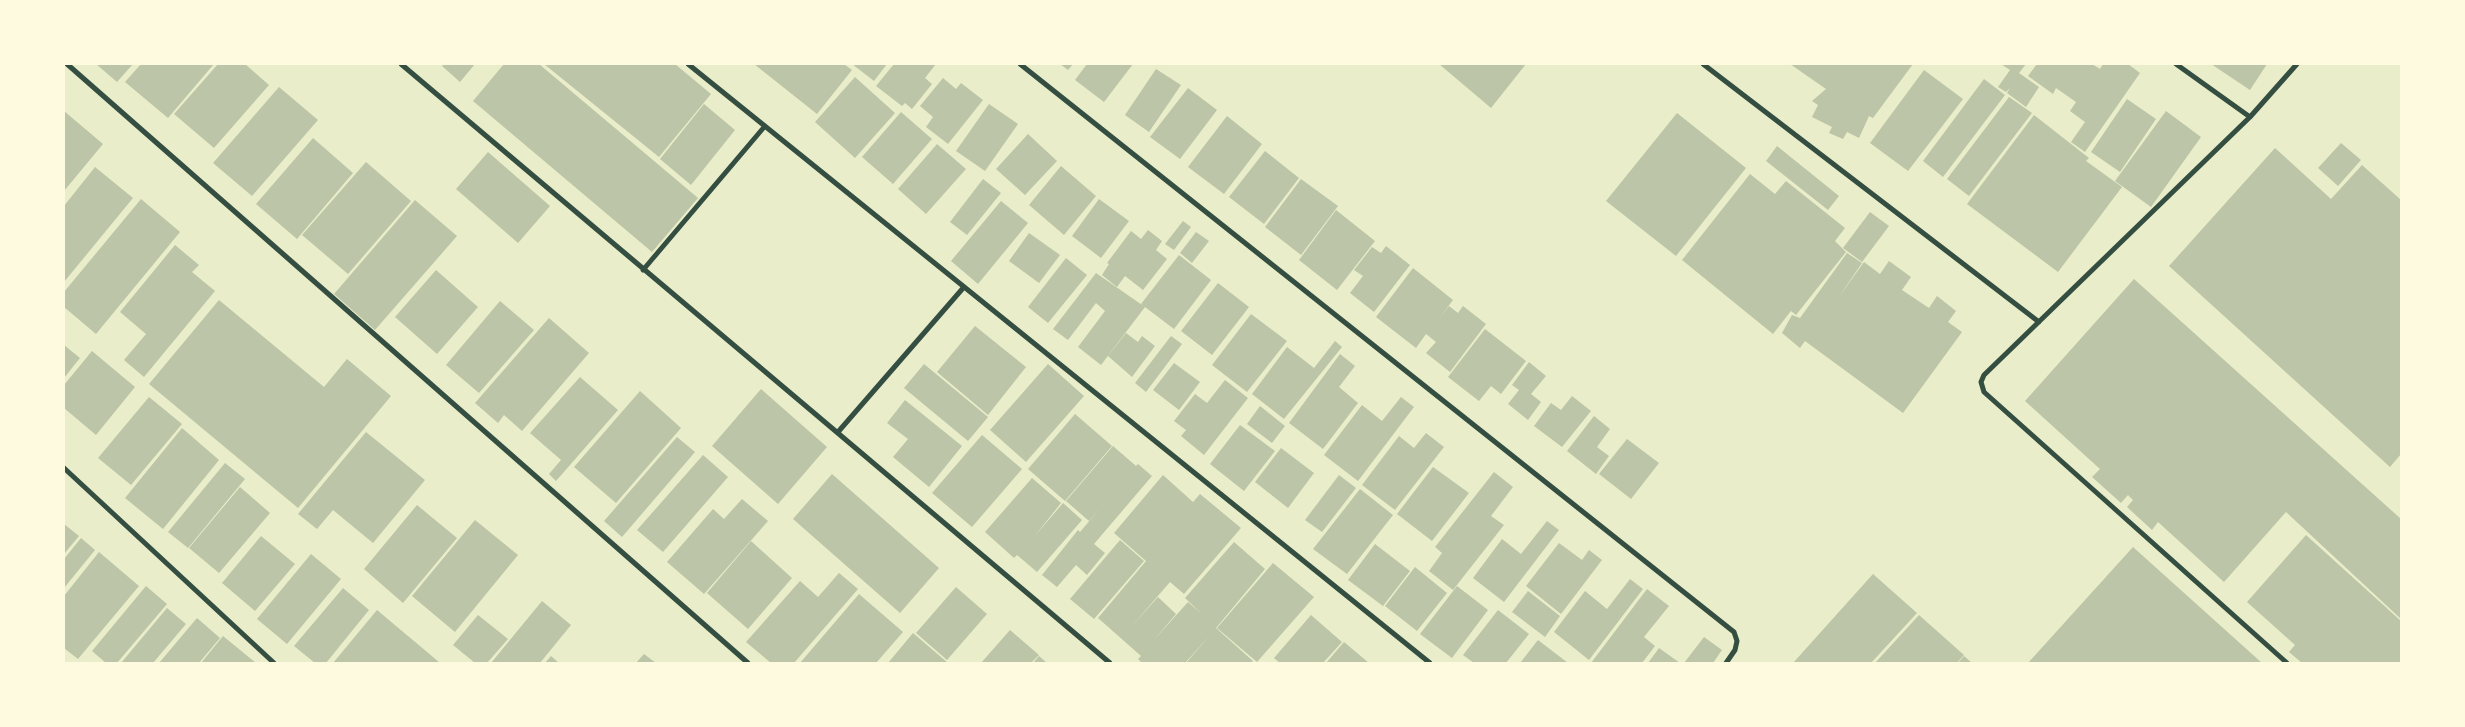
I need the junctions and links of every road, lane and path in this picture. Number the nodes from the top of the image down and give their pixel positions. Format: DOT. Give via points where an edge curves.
graph roads {
  1 [pos="66,64"];
  2 [pos="401,64"];
  3 [pos="688,64"];
  4 [pos="1020,64"];
  5 [pos="1703,64"];
  6 [pos="2176,64"];
  7 [pos="2297,64"];
  8 [pos="2250,118"];
  9 [pos="765,126"];
  10 [pos="643,270"];
  11 [pos="964,287"];
  12 [pos="2039,322"];
  13 [pos="838,432"];
  14 [pos="64,468"];
  15 [pos="274,663"];
  16 [pos="748,663"];
  17 [pos="1110,663"];
  18 [pos="1430,663"];
  19 [pos="1726,663"];
  20 [pos="2287,663"];
  1 -- 16 [label="street"];
  2 -- 10 [label="street"];
  3 -- 9 [label="street"];
  4 -- 19 [label="street" via="1734,632 1735,650"];
  5 -- 12 [label="street"];
  6 -- 8 [label="street"];
  7 -- 8 [label="street"];
  8 -- 12 [label="street"];
  9 -- 10 [label="street"];
  9 -- 11 [label="street"];
  10 -- 13 [label="street"];
  11 -- 13 [label="street"];
  11 -- 18 [label="street"];
  12 -- 20 [label="street" via="1984,375 1981,382 1984,392"];
  13 -- 17 [label="street"];
  14 -- 15 [label="street"];
}
